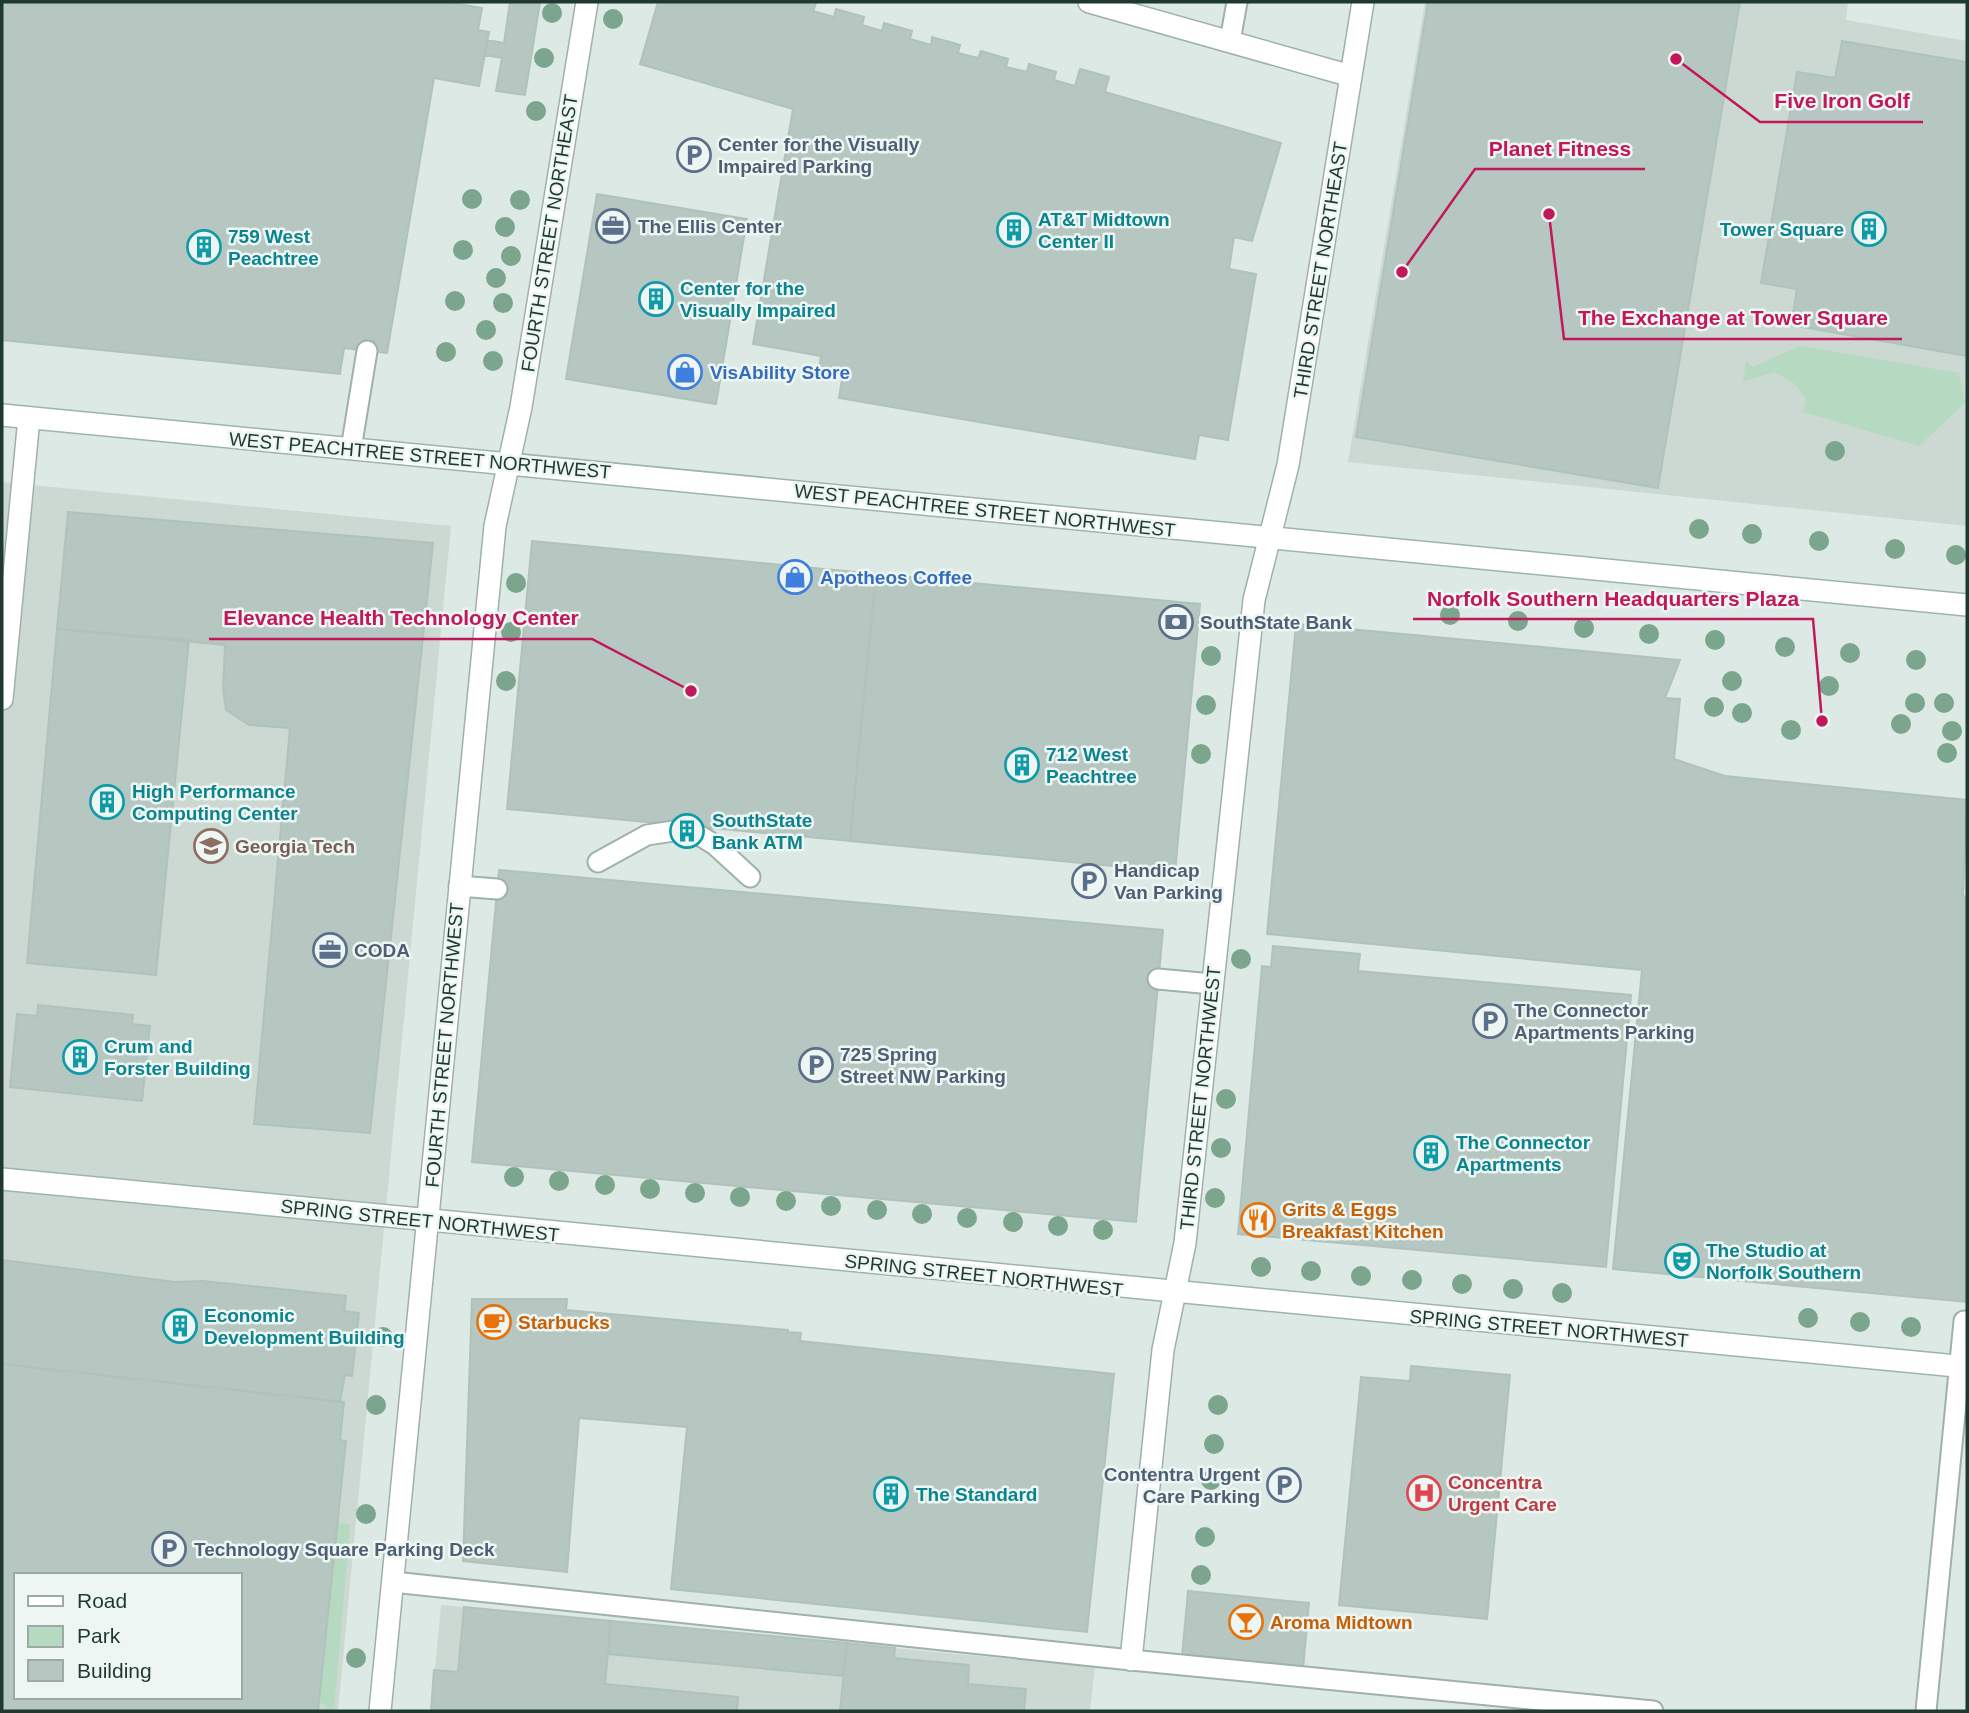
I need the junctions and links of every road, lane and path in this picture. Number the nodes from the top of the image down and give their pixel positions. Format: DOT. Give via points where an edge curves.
graph roads {
  1 [pos="587,2"];
  2 [pos="1089,2"];
  3 [pos="1237,2"];
  4 [pos="1363,2"];
  5 [pos="1230,41"];
  6 [pos="1351,76"];
  7 [pos="367,351"];
  8 [pos="2,415"];
  9 [pos="29,418"];
  10 [pos="351,449"];
  11 [pos="508,464"];
  12 [pos="1270,537"];
  13 [pos="1967,605"];
  14 [pos="2,699"];
  15 [pos="598,862"];
  16 [pos="750,877"];
  17 [pos="459,886"];
  18 [pos="497,889"];
  19 [pos="1158,979"];
  20 [pos="1212,984"];
  21 [pos="2,1179"];
  22 [pos="427,1220"];
  23 [pos="1174,1293"];
  24 [pos="1964,1321"];
  25 [pos="1964,1366"];
  26 [pos="393,1582"];
  27 [pos="1131,1660"];
  28 [pos="1624,1710"];
  29 [pos="380,1711"];
  30 [pos="1653,1711"];
  31 [pos="1926,1711"];
  1 -- 11 [label="street, FOURTH STREET NORTHEAST"];
  2 -- 5 [label="street"];
  3 -- 5 [label="lane"];
  4 -- 6 [label="street, THIRD STREET NORTHEAST"];
  5 -- 6 [label="street"];
  6 -- 12 [label="street, THIRD STREET NORTHEAST" via="1288,465"];
  7 -- 10 [label="lane"];
  8 -- 9 [label="street, WEST PEACHTREE STREET NORTHWEST"];
  9 -- 10 [label="street, WEST PEACHTREE STREET NORTHWEST"];
  9 -- 14 [label="street"];
  10 -- 11 [label="street, WEST PEACHTREE STREET NORTHWEST"];
  11 -- 12 [label="street, WEST PEACHTREE STREET NORTHWEST"];
  11 -- 17 [label="street, FOURTH STREET NORTHWEST" via="495,526"];
  12 -- 13 [label="street, WEST PEACHTREE STREET NORTHWEST"];
  12 -- 20 [label="street, THIRD STREET NORTHWEST" via="1254,600"];
  15 -- 16 [label="lane" via="648,835 687,831 715,845"];
  17 -- 18 [label="lane"];
  17 -- 22 [label="street, FOURTH STREET NORTHWEST"];
  19 -- 20 [label="lane"];
  20 -- 23 [label="street, THIRD STREET NORTHWEST" via="1185,1243"];
  21 -- 22 [label="street, SPRING STREET NORTHWEST"];
  22 -- 23 [label="street, SPRING STREET NORTHWEST"];
  22 -- 26 [label="street, FOURTH STREET NORTHWEST"];
  23 -- 25 [label="street, SPRING STREET NORTHWEST"];
  23 -- 27 [label="street, THIRD STREET NORTHWEST" via="1163,1350"];
  24 -- 25 [label="lane"];
  25 -- 31 [label="lane"];
  26 -- 27 [label="lane"];
  26 -- 29 [label="street, FOURTH STREET NORTHWEST"];
  27 -- 28 [label="lane"];
  28 -- 30 [label="lane"];
}
